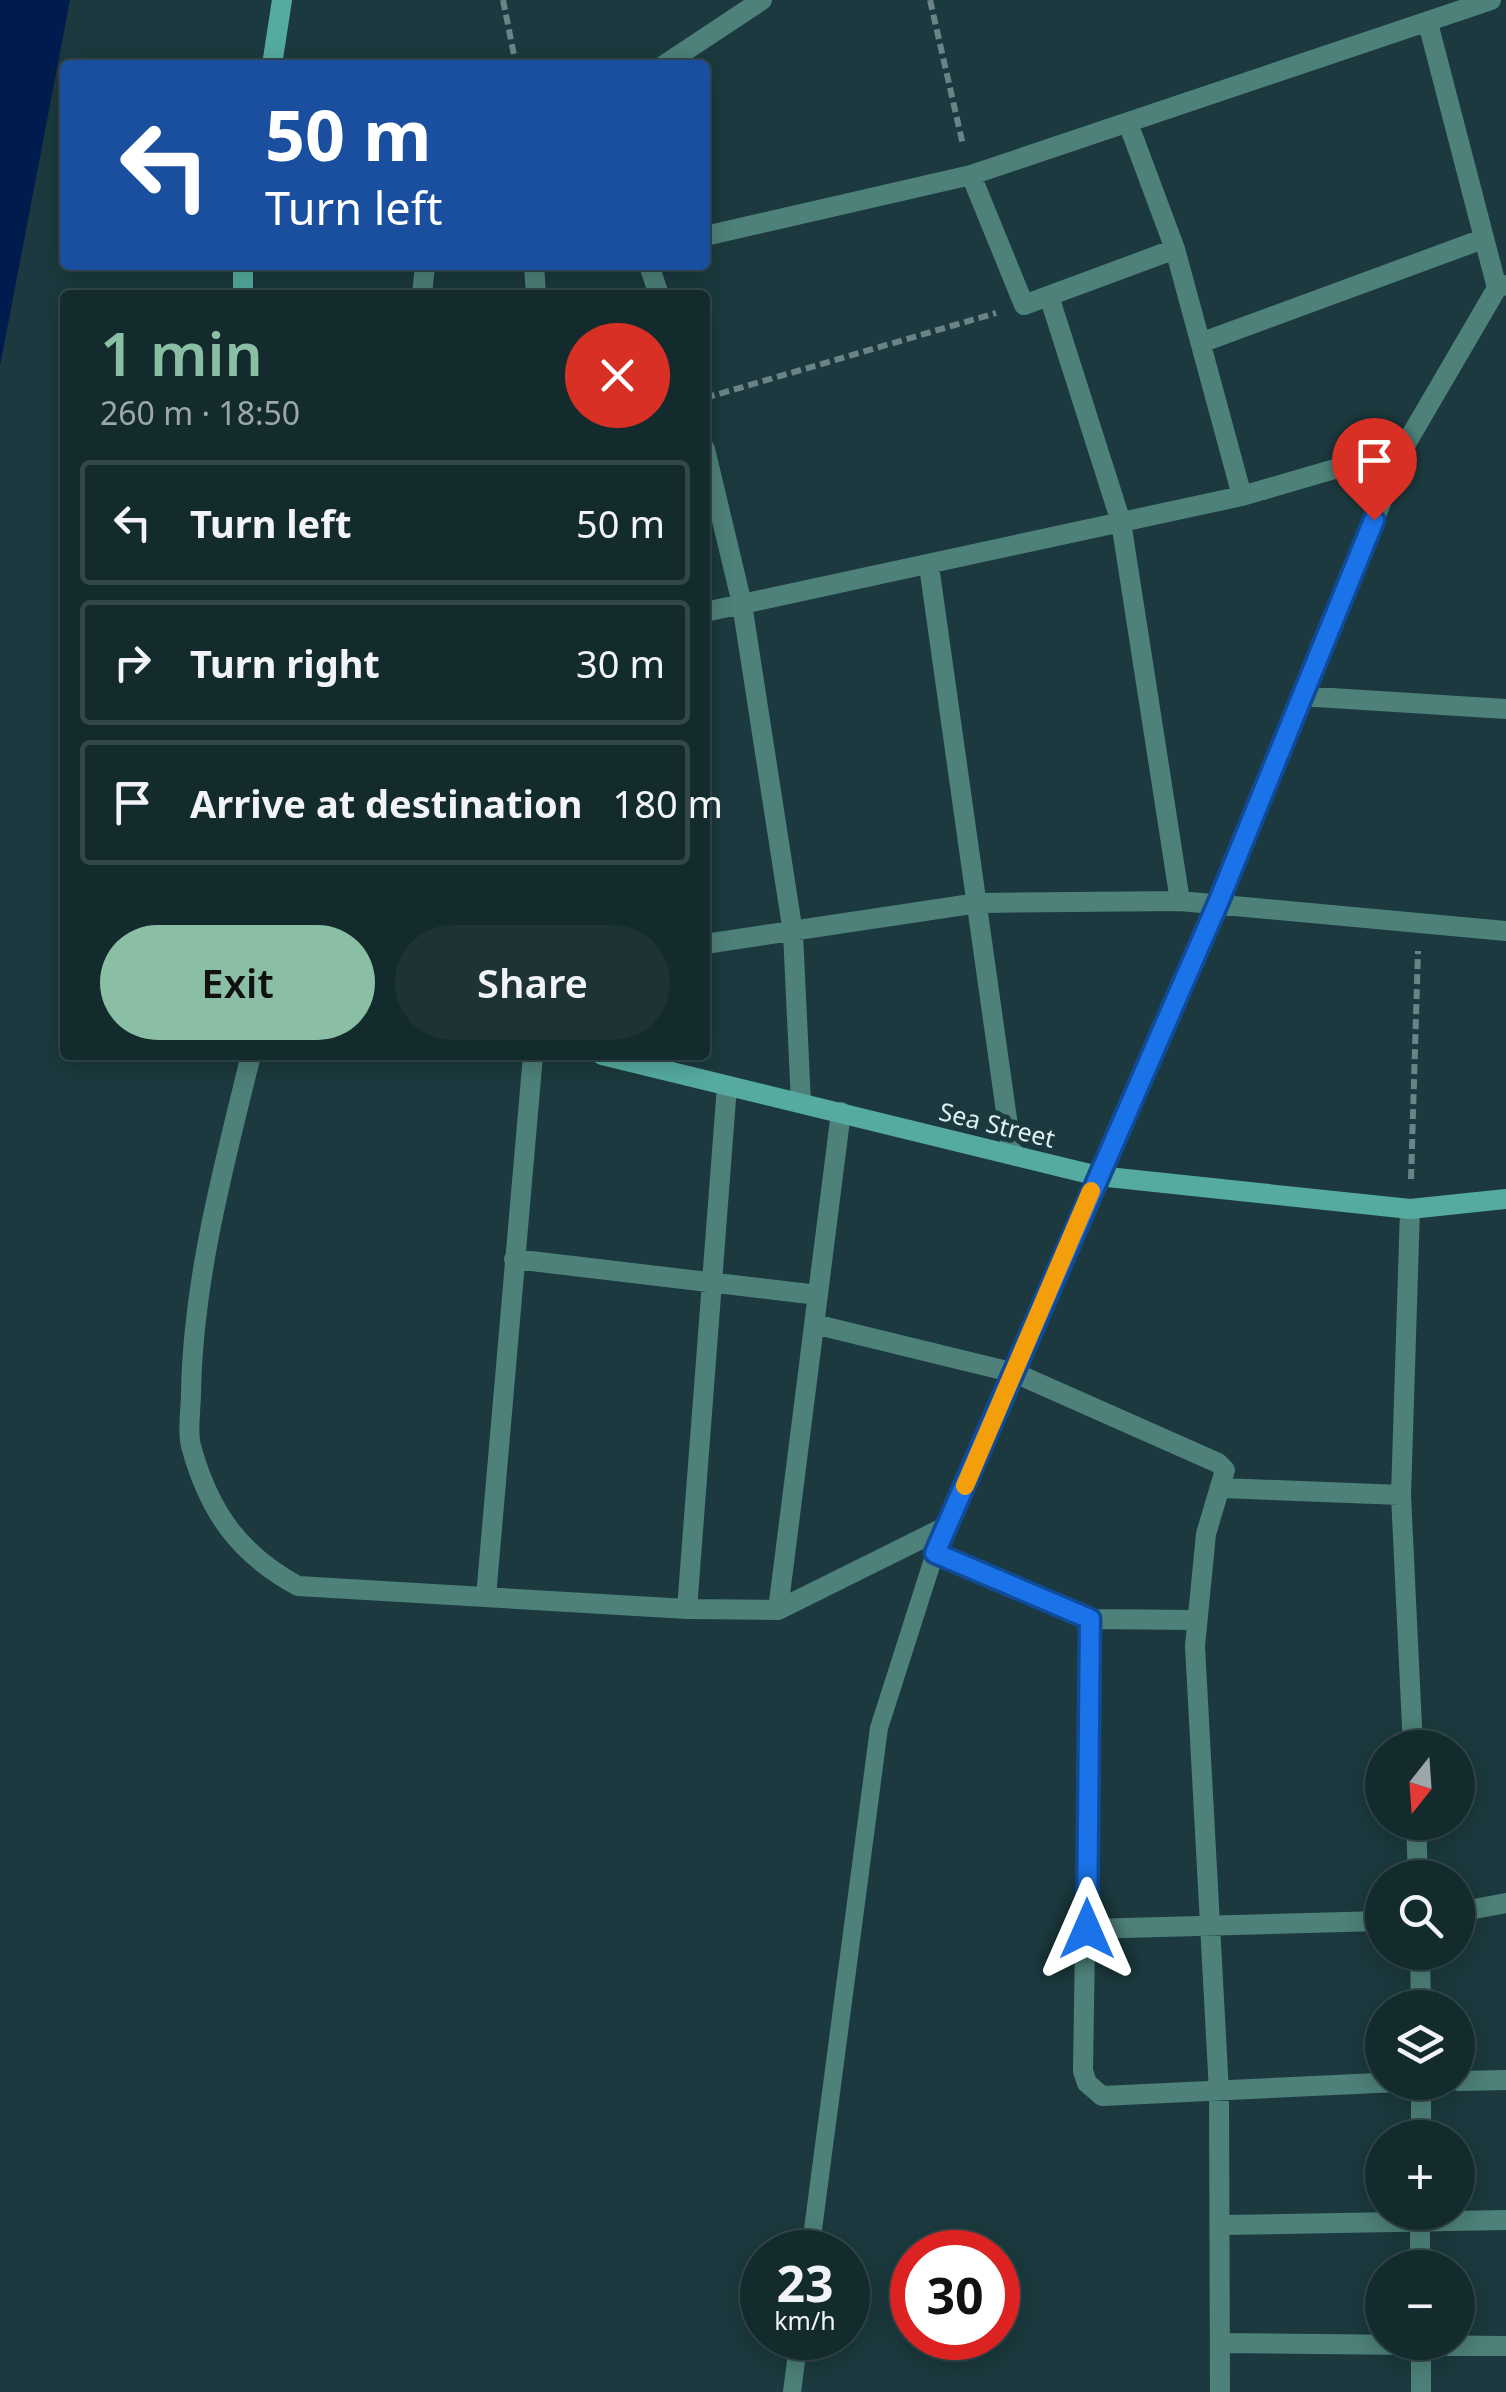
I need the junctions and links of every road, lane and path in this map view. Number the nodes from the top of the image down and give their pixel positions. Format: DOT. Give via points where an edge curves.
graph roads {
  1 [pos="282,0"];
  2 [pos="503,0"];
  3 [pos="762,0"];
  4 [pos="930,0"];
  5 [pos="1491,0"];
  6 [pos="736,8"];
  7 [pos="1428,23"];
  8 [pos="273,60"];
  9 [pos="515,60"];
  10 [pos="670,60"];
  11 [pos="1128,123"];
  12 [pos="970,175"];
  13 [pos="710,235"];
  14 [pos="1483,239"];
  15 [pos="1175,249"];
  16 [pos="1502,286"];
  17 [pos="1049,296"];
  18 [pos="1024,305"];
  19 [pos="1202,342"];
  20 [pos="710,397"];
  21 [pos="1404,449"];
  22 [pos="710,470"];
  23 [pos="1242,496"];
  24 [pos="1121,522"];
  25 [pos="929,566"];
  26 [pos="742,604"];
  27 [pos="710,611"];
  28 [pos="1300,696"];
  29 [pos="1506,709"];
  30 [pos="1180,901"];
  31 [pos="1218,903"];
  32 [pos="978,904"];
  33 [pos="1419,920"];
  34 [pos="1506,930"];
  35 [pos="793,933"];
  36 [pos="710,943"];
  37 [pos="249,1060"];
  38 [pos="533,1060"];
  39 [pos="622,1060"];
  40 [pos="727,1086"];
  41 [pos="801,1104"];
  42 [pos="841,1112"];
  43 [pos="1012,1154"];
  44 [pos="1098,1176"];
  45 [pos="1506,1199"];
  46 [pos="1410,1209"];
  47 [pos="514,1259"];
  48 [pos="710,1284"];
  49 [pos="818,1295"];
  50 [pos="814,1324"];
  51 [pos="1016,1373"];
  52 [pos="1222,1488"];
  53 [pos="1402,1495"];
  54 [pos="947,1526"];
  55 [pos="935,1553"];
  56 [pos="486,1597"];
  57 [pos="687,1610"];
  58 [pos="778,1610"];
  59 [pos="1090,1619"];
  60 [pos="1196,1620"];
  61 [pos="1412,1730"];
  62 [pos="1506,1903"];
  63 [pos="1475,1909"];
  64 [pos="1365,1922"];
  65 [pos="1212,1928"];
  66 [pos="1087,1929"];
  67 [pos="1506,2080"];
  68 [pos="1475,2081"];
  69 [pos="1365,2084"];
  70 [pos="1219,2092"];
  71 [pos="1475,2219"];
  72 [pos="1365,2220"];
  73 [pos="1506,2220"];
  74 [pos="1223,2225"];
  75 [pos="813,2230"];
  76 [pos="1222,2343"];
  77 [pos="1365,2344"];
  78 [pos="1475,2346"];
  79 [pos="1506,2346"];
  80 [pos="796,2360"];
  81 [pos="1420,2360"];
  82 [pos="792,2392"];
  83 [pos="1220,2392"];
  84 [pos="1421,2392"];
  1 -- 8 [label="street"];
  2 -- 9 [label="path"];
  3 -- 6 [label="street"];
  4 -- 12 [label="path"];
  5 -- 7 [label="street"];
  6 -- 10 [label="street"];
  7 -- 11 [label="street"];
  7 -- 14 [label="street"];
  11 -- 12 [label="street"];
  11 -- 15 [label="street"];
  12 -- 13 [label="street"];
  12 -- 18 [label="street"];
  14 -- 16 [label="street"];
  14 -- 19 [label="street"];
  15 -- 17 [label="street"];
  15 -- 19 [label="street"];
  16 -- 21 [label="street"];
  17 -- 18 [label="street"];
  17 -- 24 [label="street"];
  18 -- 20 [label="path"];
  19 -- 23 [label="street"];
  21 -- 23 [label="street"];
  21 -- 28 [label="street"];
  22 -- 26 [label="street"];
  23 -- 24 [label="street"];
  24 -- 25 [label="street"];
  24 -- 30 [label="street"];
  25 -- 26 [label="street"];
  25 -- 32 [label="street"];
  26 -- 27 [label="street"];
  26 -- 35 [label="street"];
  28 -- 29 [label="street"];
  28 -- 31 [label="street"];
  30 -- 31 [label="street"];
  30 -- 32 [label="street"];
  31 -- 33 [label="street"];
  31 -- 44 [label="street"];
  32 -- 35 [label="street"];
  32 -- 43 [label="street"];
  33 -- 34 [label="street"];
  33 -- 46 [label="path"];
  35 -- 36 [label="street"];
  35 -- 41 [label="street"];
  37 -- 56 [label="street" via="192,1346 190,1443 210,1493 234,1540 298,1586"];
  38 -- 47 [label="street"];
  39 -- 40 [label="street, Sea Street"];
  40 -- 41 [label="street, Sea Street"];
  40 -- 48 [label="street"];
  41 -- 42 [label="street, Sea Street"];
  42 -- 43 [label="street, Sea Street"];
  42 -- 49 [label="street"];
  43 -- 44 [label="street, Sea Street"];
  44 -- 46 [label="street, Sea Street"];
  44 -- 51 [label="street"];
  45 -- 46 [label="street, Sea Street"];
  46 -- 53 [label="street"];
  47 -- 48 [label="street"];
  47 -- 56 [label="street"];
  48 -- 49 [label="street"];
  48 -- 57 [label="street"];
  49 -- 50 [label="street"];
  50 -- 51 [label="street"];
  50 -- 58 [label="street"];
  51 -- 52 [label="street" via="1218,1463 1226,1474"];
  51 -- 54 [label="street"];
  52 -- 53 [label="street"];
  52 -- 60 [label="street" via="1206,1534"];
  53 -- 61 [label="street"];
  54 -- 55 [label="street"];
  54 -- 58 [label="street"];
  55 -- 59 [label="street"];
  55 -- 75 [label="lane" via="879,1728"];
  56 -- 57 [label="street"];
  57 -- 58 [label="street"];
  59 -- 60 [label="street"];
  59 -- 66 [label="street"];
  60 -- 65 [label="street"];
  62 -- 63 [label="street"];
  64 -- 65 [label="street"];
  65 -- 66 [label="street"];
  65 -- 70 [label="street"];
  66 -- 70 [label="street" via="1084,2071 1093,2090 1102,2096"];
  67 -- 68 [label="street"];
  69 -- 70 [label="street"];
  70 -- 74 [label="street"];
  71 -- 73 [label="street"];
  72 -- 74 [label="street"];
  74 -- 76 [label="street"];
  76 -- 77 [label="street"];
  76 -- 83 [label="street"];
  78 -- 79 [label="street"];
  80 -- 82 [label="lane"];
  81 -- 84 [label="street"];
}
